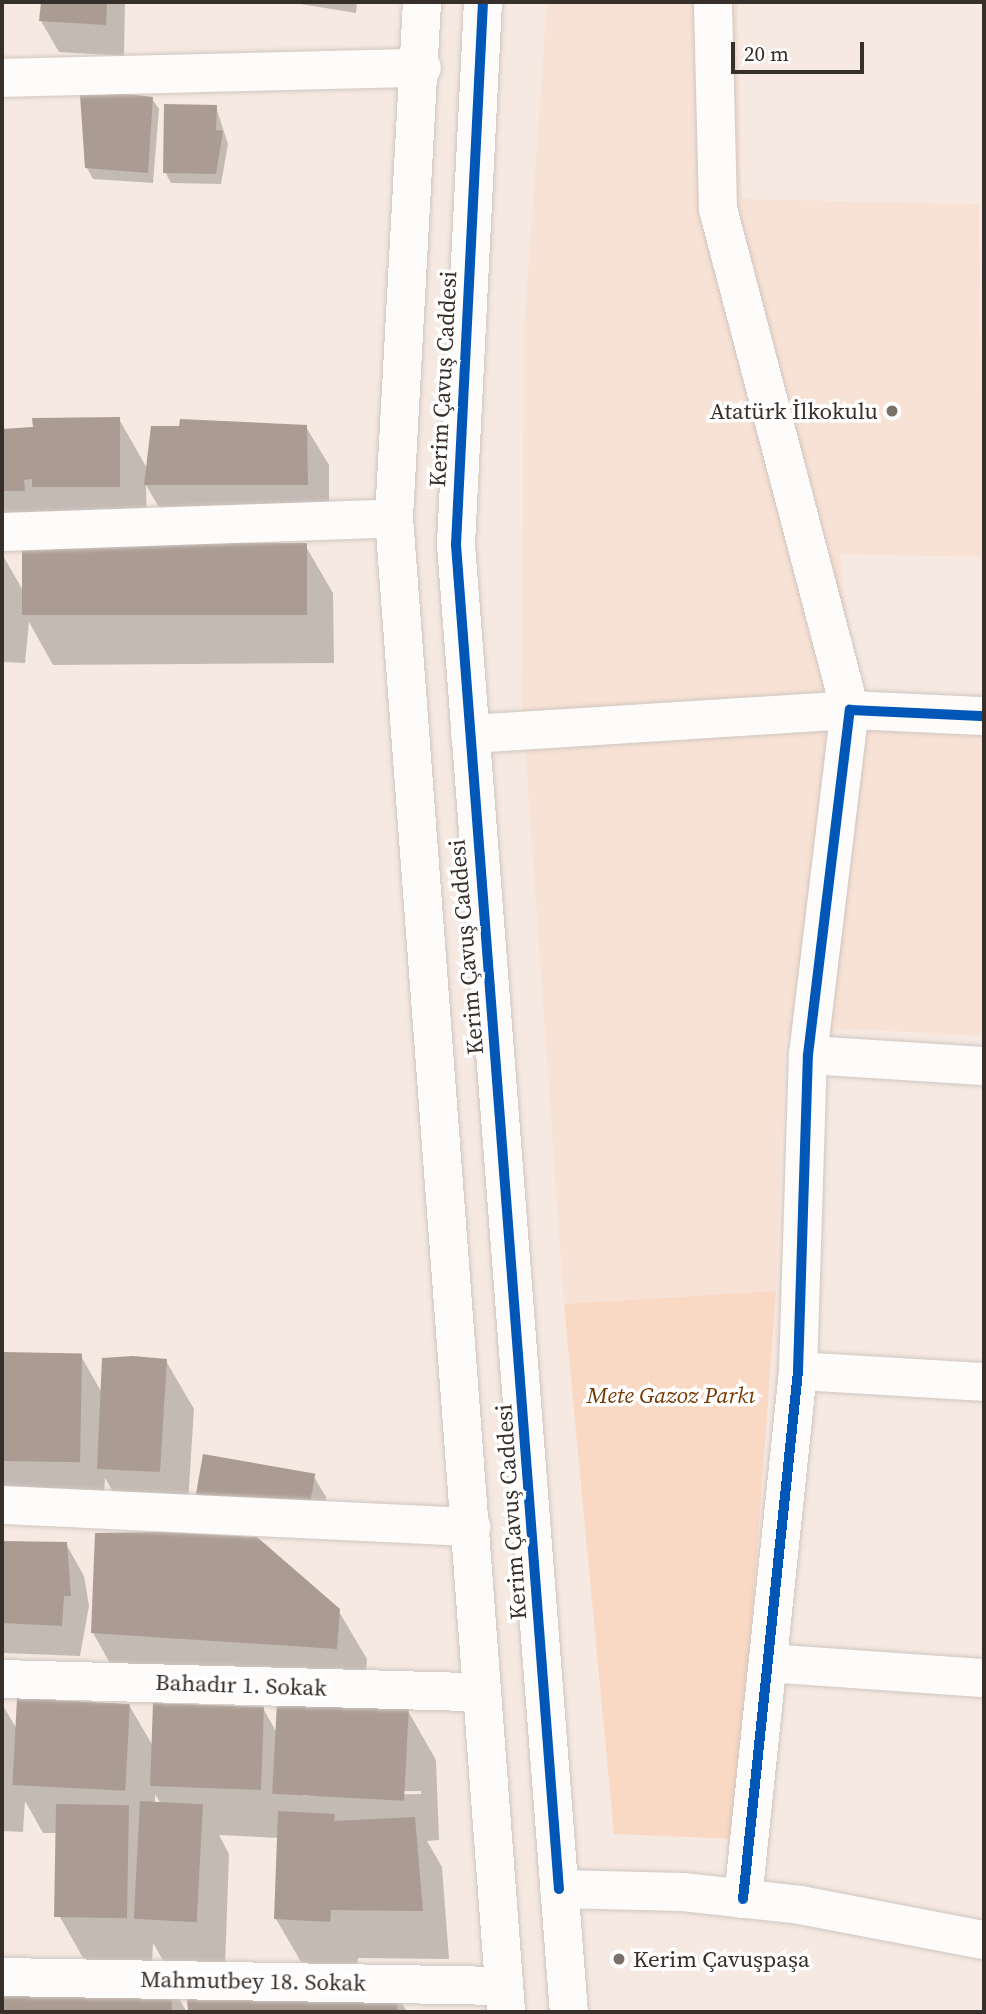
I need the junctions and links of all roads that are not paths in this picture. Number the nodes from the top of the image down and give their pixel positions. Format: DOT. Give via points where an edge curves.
graph roads {
  1 [pos="422,2"];
  2 [pos="483,2"];
  3 [pos="713,2"];
  4 [pos="422,68"];
  5 [pos="2,78"];
  6 [pos="394,518"];
  7 [pos="2,532"];
  8 [pos="850,710"];
  9 [pos="984,716"];
  10 [pos="470,734"];
  11 [pos="808,1055"];
  12 [pos="984,1066"];
  13 [pos="798,1371"];
  14 [pos="984,1382"];
  15 [pos="2,1505"];
  16 [pos="471,1527"];
  17 [pos="768,1663"];
  18 [pos="984,1678"];
  19 [pos="2,1679"];
  20 [pos="481,1692"];
  21 [pos="559,1889"];
  22 [pos="743,1899"];
  23 [pos="984,1940"];
  24 [pos="2,1977"];
  25 [pos="505,1999"];
  26 [pos="569,2012"];
  1 -- 4 [label="street, Kerim Çavuş Caddesi"];
  2 -- 10 [label="street, Kerim Çavuş Caddesi" via="456,545"];
  3 -- 8 [label="street" via="718,209"];
  4 -- 5 [label="street"];
  4 -- 6 [label="street, Kerim Çavuş Caddesi"];
  6 -- 7 [label="street"];
  6 -- 16 [label="street, Kerim Çavuş Caddesi"];
  8 -- 9 [label="street"];
  8 -- 10 [label="street"];
  8 -- 11 [label="street"];
  10 -- 21 [label="street, Kerim Çavuş Caddesi"];
  11 -- 12 [label="street"];
  11 -- 13 [label="street"];
  13 -- 14 [label="street"];
  13 -- 17 [label="street"];
  15 -- 16 [label="street"];
  16 -- 20 [label="street, Kerim Çavuş Caddesi"];
  17 -- 18 [label="street"];
  17 -- 22 [label="street"];
  19 -- 20 [label="street, Bahadır 1. Sokak"];
  20 -- 25 [label="street, Kerim Çavuş Caddesi"];
  21 -- 22 [label="street"];
  21 -- 26 [label="street, Kerim Çavuş Caddesi"];
  22 -- 23 [label="street"];
  24 -- 25 [label="street, Mahmutbey 18. Sokak"];
}
